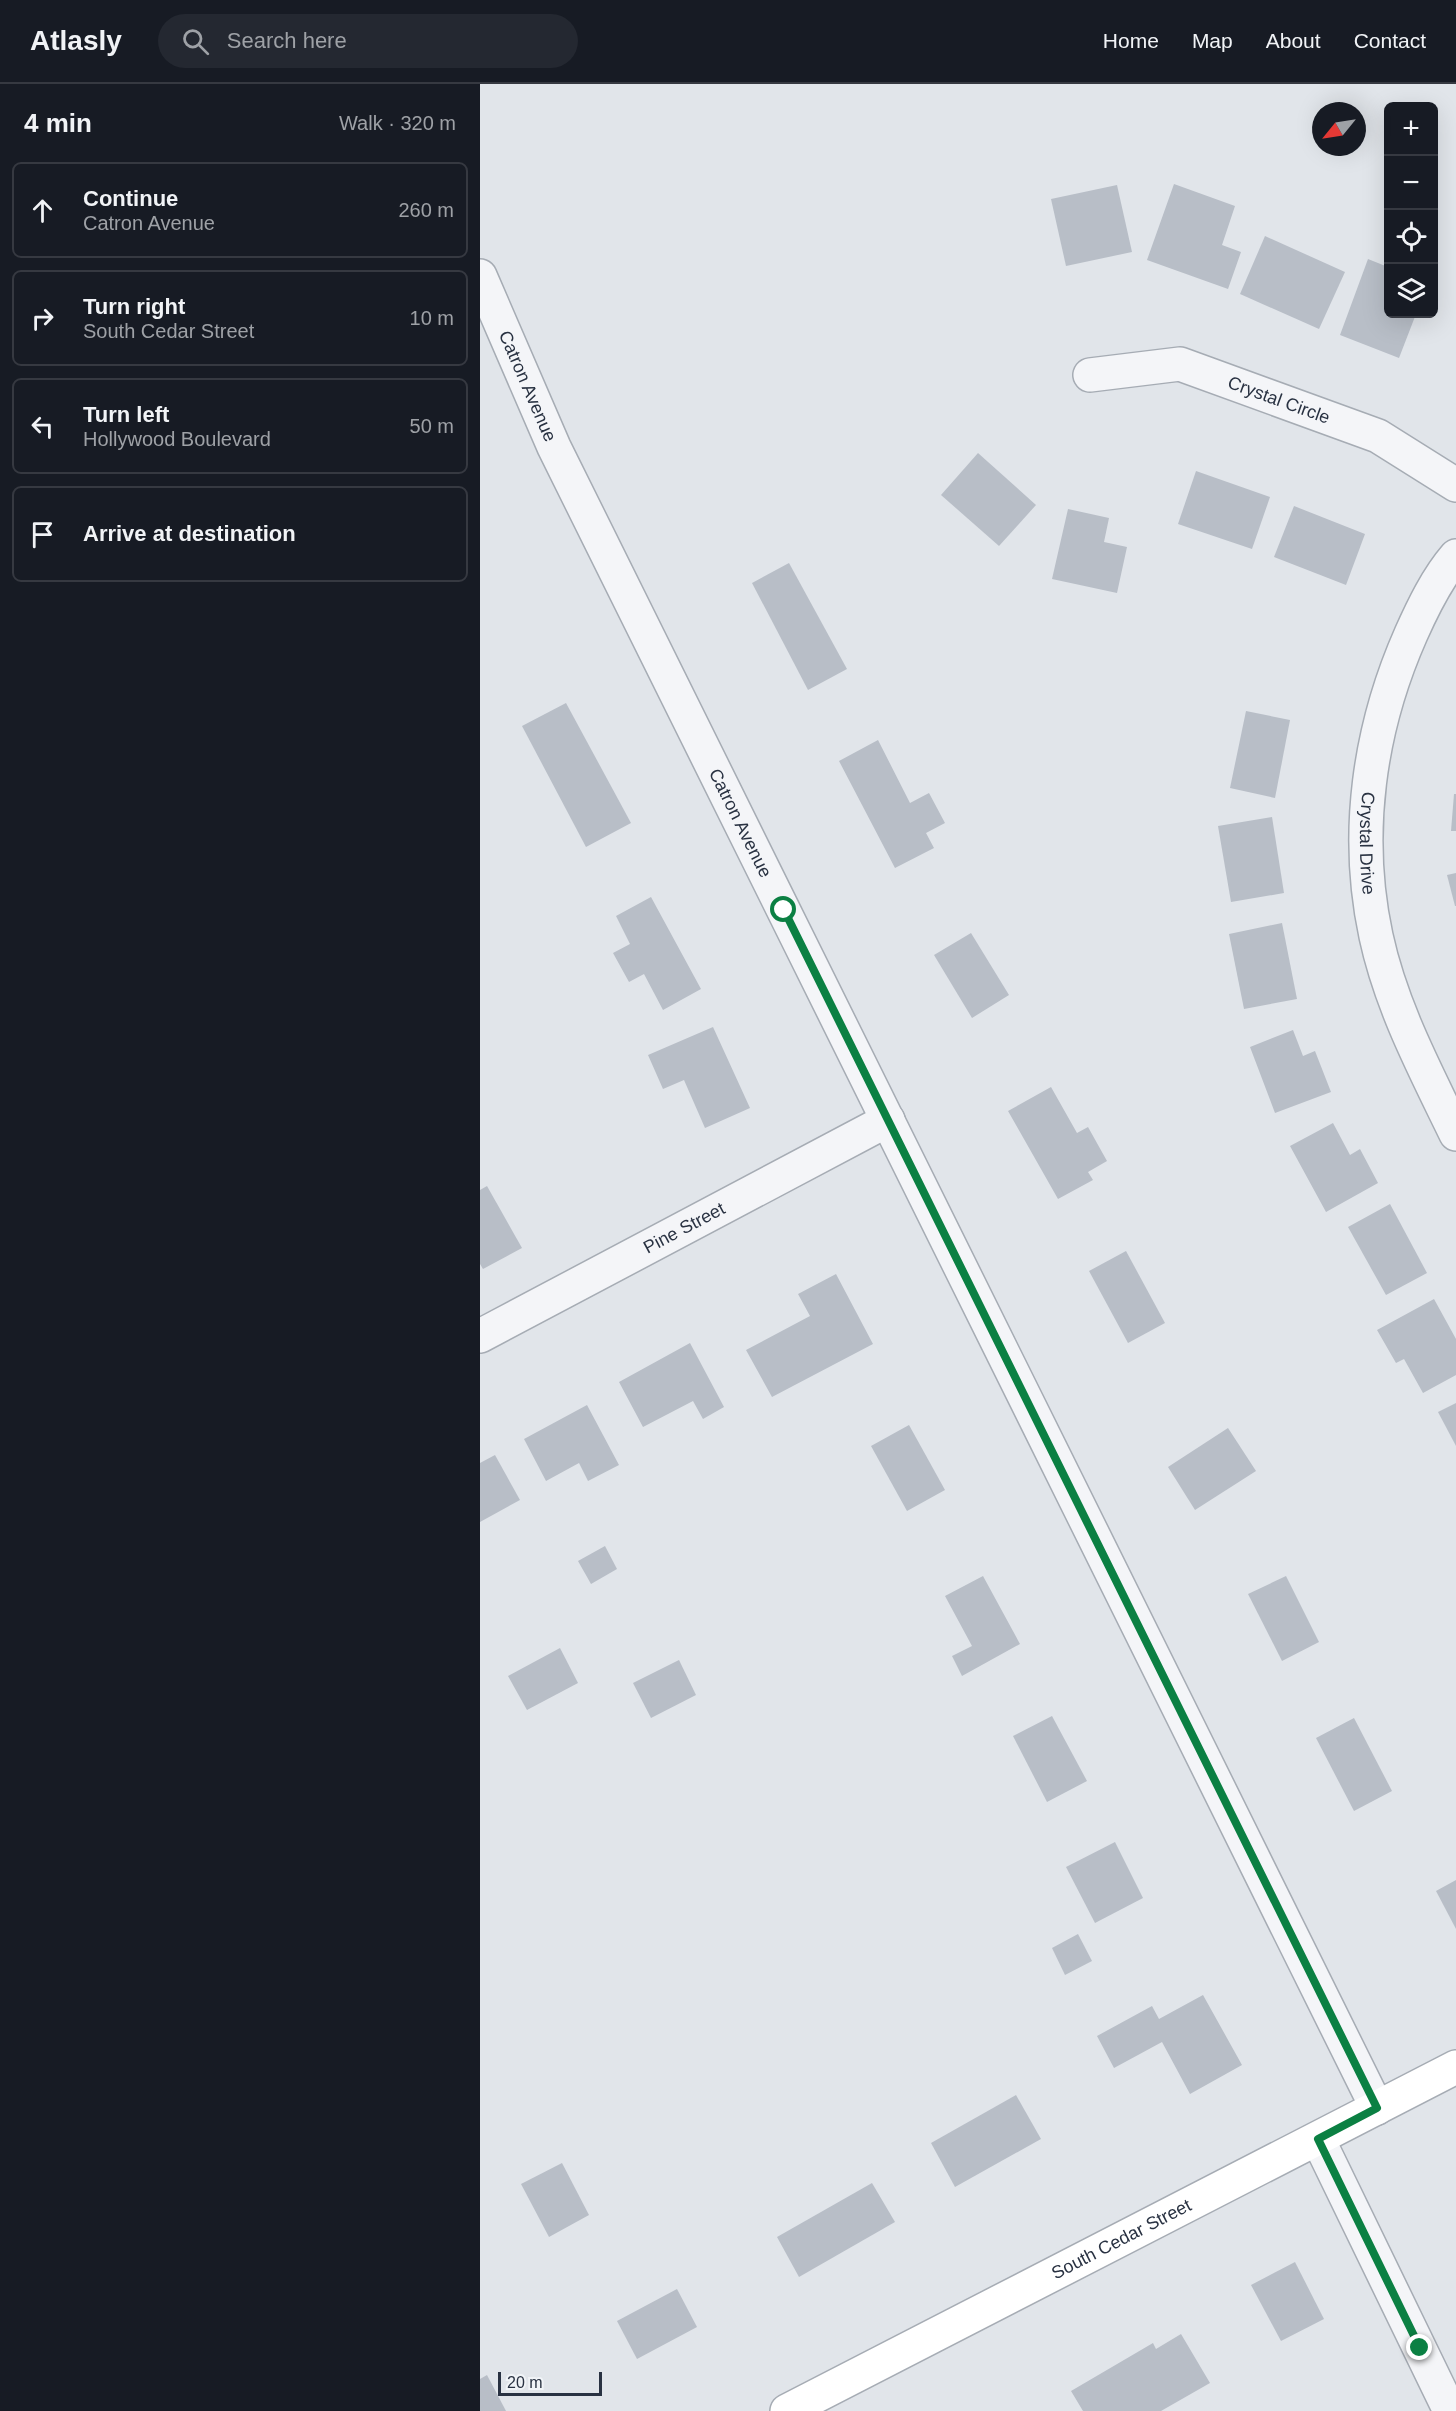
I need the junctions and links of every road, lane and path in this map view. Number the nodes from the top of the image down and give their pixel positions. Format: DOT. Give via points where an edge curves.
graph roads {
  1 [pos="480,276"];
  2 [pos="1090,375"];
  3 [pos="1456,485"];
  4 [pos="1456,556"];
  5 [pos="888,1120"];
  6 [pos="1456,1134"];
  7 [pos="480,1336"];
  8 [pos="1456,2067"];
  9 [pos="1377,2108"];
  10 [pos="1318,2139"];
  11 [pos="830,2401"];
  12 [pos="788,2411"];
  13 [pos="1450,2411"];
  1 -- 5 [label="street, Catron Avenue" via="554,447"];
  2 -- 3 [label="street, Crystal Circle" via="1179,364 1378,436"];
  4 -- 6 [label="street, Crystal Drive" via="1421,610 1394,672 1376,736 1366,802 1366,869 1376,936 1394,1000"];
  5 -- 7 [label="street, Pine Street"];
  5 -- 9 [label="street, Catron Avenue"];
  8 -- 9 [label="main road, South Cedar Street"];
  9 -- 10 [label="main road, South Cedar Street"];
  10 -- 11 [label="main road, South Cedar Street"];
  10 -- 13 [label="street"];
  11 -- 12 [label="main road, South Cedar Street"];
}
